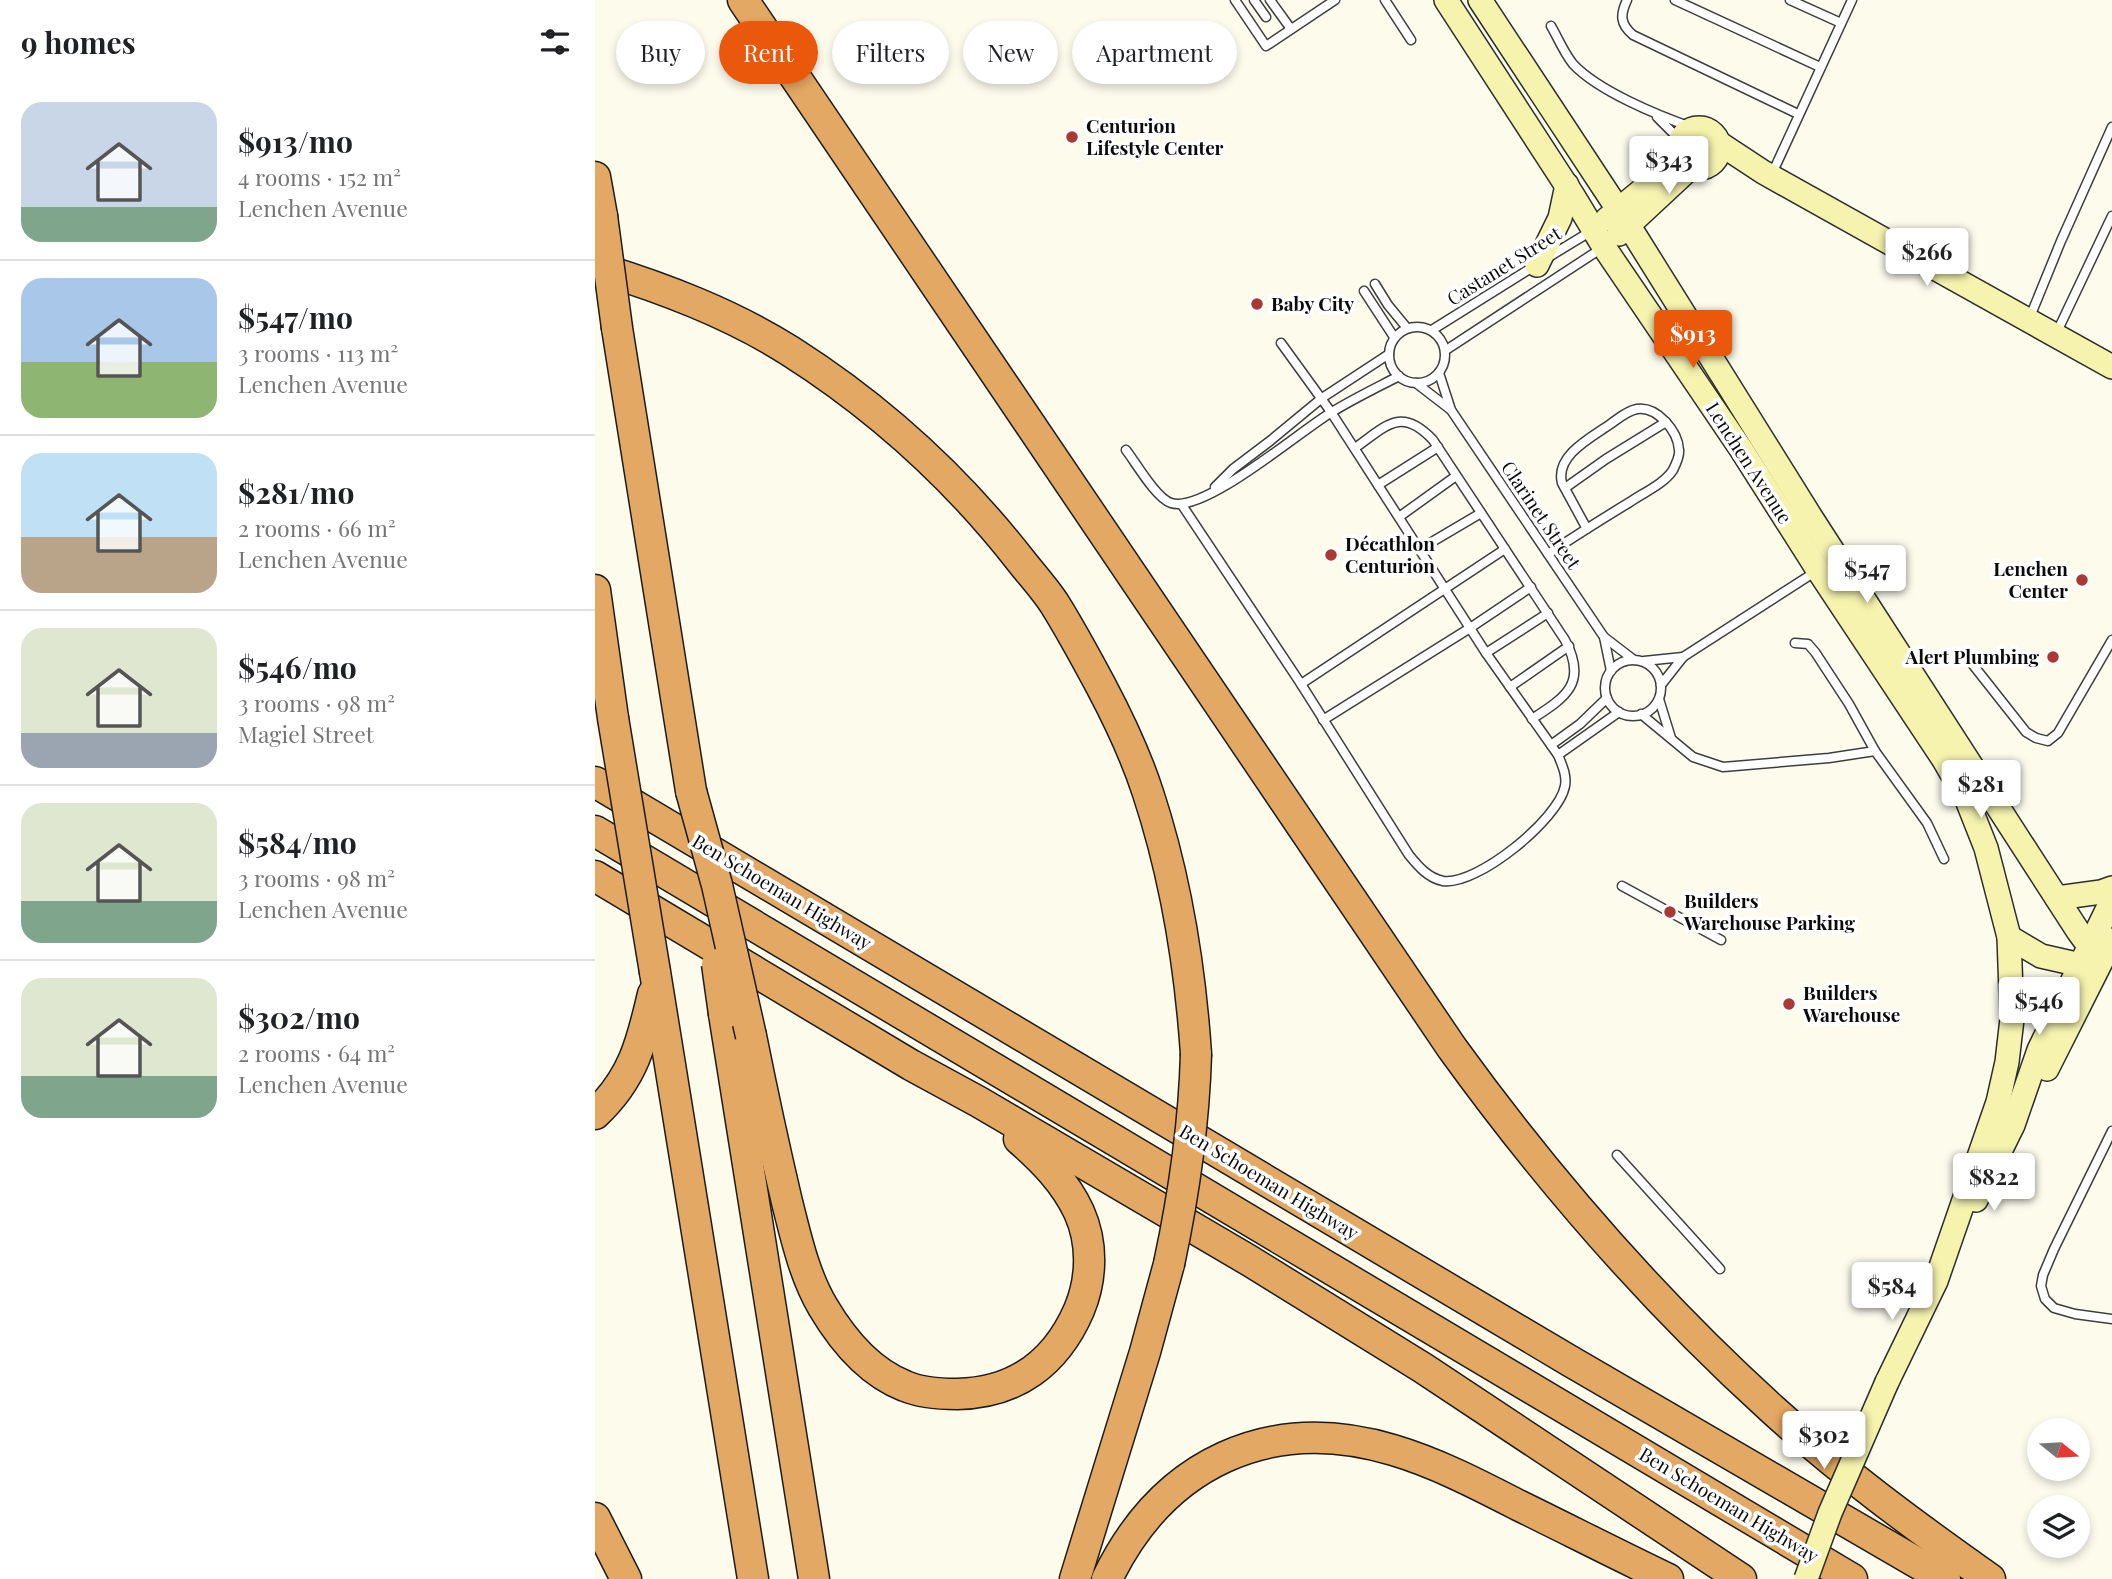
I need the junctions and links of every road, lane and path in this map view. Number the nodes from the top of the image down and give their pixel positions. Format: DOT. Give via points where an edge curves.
graph roads {
  1 [pos="743,0"];
  2 [pos="1235,0"];
  3 [pos="1254,0"];
  4 [pos="1270,0"];
  5 [pos="1335,0"];
  6 [pos="1385,0"];
  7 [pos="1446,0"];
  8 [pos="1480,0"];
  9 [pos="1627,0"];
  10 [pos="1675,0"];
  11 [pos="1790,0"];
  12 [pos="1851,0"];
  13 [pos="1266,18"];
  14 [pos="1841,23"];
  15 [pos="1551,26"];
  16 [pos="1291,29"];
  17 [pos="1411,40"];
  18 [pos="1820,67"];
  19 [pos="1798,114"];
  20 [pos="1655,115"];
  21 [pos="2112,127"];
  22 [pos="1696,149"];
  23 [pos="1767,174"];
  24 [pos="595,177"];
  25 [pos="1567,184"];
  26 [pos="2112,216"];
  27 [pos="1623,218"];
  28 [pos="1599,238"];
  29 [pos="1537,265"];
  30 [pos="595,267"];
  31 [pos="1375,285"];
  32 [pos="1364,291"];
  33 [pos="2029,320"];
  34 [pos="1407,328"];
  35 [pos="1431,330"];
  36 [pos="2056,335"];
  37 [pos="1395,337"];
  38 [pos="1281,343"];
  39 [pos="1446,350"];
  40 [pos="1389,354"];
  41 [pos="2112,367"];
  42 [pos="1439,373"];
  43 [pos="1399,376"];
  44 [pos="1416,383"];
  45 [pos="1322,398"];
  46 [pos="1451,410"];
  47 [pos="1331,412"];
  48 [pos="1666,422"];
  49 [pos="1438,447"];
  50 [pos="1355,448"];
  51 [pos="1126,450"];
  52 [pos="1456,476"];
  53 [pos="1378,485"];
  54 [pos="1565,488"];
  55 [pos="1208,495"];
  56 [pos="1182,505"];
  57 [pos="1481,513"];
  58 [pos="1399,517"];
  59 [pos="1587,529"];
  60 [pos="1420,549"];
  61 [pos="1505,549"];
  62 [pos="1548,554"];
  63 [pos="1818,570"];
  64 [pos="1445,587"];
  65 [pos="1531,587"];
  66 [pos="595,590"];
  67 [pos="1548,613"];
  68 [pos="595,622"];
  69 [pos="1470,628"];
  70 [pos="1604,637"];
  71 [pos="2112,640"];
  72 [pos="1795,643"];
  73 [pos="1569,646"];
  74 [pos="1486,653"];
  75 [pos="603,656"];
  76 [pos="1966,656"];
  77 [pos="1683,657"];
  78 [pos="1639,661"];
  79 [pos="1611,671"];
  80 [pos="1301,684"];
  81 [pos="1661,685"];
  82 [pos="1510,687"];
  83 [pos="1607,698"];
  84 [pos="1659,699"];
  85 [pos="1619,712"];
  86 [pos="1641,714"];
  87 [pos="1532,719"];
  88 [pos="1323,720"];
  89 [pos="1671,738"];
  90 [pos="1551,745"];
  91 [pos="1875,751"];
  92 [pos="1557,755"];
  93 [pos="595,766"];
  94 [pos="595,782"];
  95 [pos="691,791"];
  96 [pos="595,831"];
  97 [pos="1944,859"];
  98 [pos="742,868"];
  99 [pos="595,876"];
  100 [pos="1622,887"];
  101 [pos="595,888"];
  102 [pos="2112,888"];
  103 [pos="2057,898"];
  104 [pos="2112,900"];
  105 [pos="640,903"];
  106 [pos="2009,937"];
  107 [pos="1721,940"];
  108 [pos="2112,940"];
  109 [pos="2092,960"];
  110 [pos="655,976"];
  111 [pos="911,1065"];
  112 [pos="595,1114"];
  113 [pos="2112,1131"];
  114 [pos="1617,1155"];
  115 [pos="1720,1269"];
  116 [pos="1936,1282"];
  117 [pos="2112,1319"];
  118 [pos="595,1518"];
  119 [pos="627,1579"];
  120 [pos="753,1579"];
  121 [pos="814,1579"];
  122 [pos="1075,1579"];
  123 [pos="1107,1579"];
  124 [pos="1668,1579"];
  125 [pos="1741,1579"];
  126 [pos="1806,1579"];
  127 [pos="1852,1579"];
  128 [pos="1945,1579"];
  129 [pos="1990,1579"];
  1 -- 129 [label="highway" via="1452,1048 1545,1172 1662,1300 1772,1409 1864,1486"];
  2 -- 16 [label="lane" via="1266,46"];
  3 -- 13 [label="lane"];
  4 -- 16 [label="lane"];
  5 -- 16 [label="lane"];
  6 -- 17 [label="lane"];
  7 -- 25 [label="main road, Lenchen Avenue"];
  8 -- 27 [label="main road, Lenchen Avenue"];
  9 -- 19 [label="lane" via="1622,19 1633,35"];
  10 -- 18 [label="lane"];
  11 -- 14 [label="lane"];
  12 -- 14 [label="lane"];
  14 -- 18 [label="lane"];
  15 -- 20 [label="lane" via="1581,71"];
  18 -- 19 [label="lane"];
  19 -- 23 [label="lane"];
  20 -- 22 [label="lane"];
  20 -- 22 [label="lane"];
  21 -- 33 [label="lane"];
  22 -- 23 [label="main road"];
  22 -- 27 [label="main road"];
  23 -- 33 [label="main road"];
  24 -- 95 [label="highway, bridge"];
  25 -- 28 [label="main road, Lenchen Avenue"];
  25 -- 29 [label="main road" via="1555,230"];
  26 -- 36 [label="lane"];
  27 -- 28 [label="main road"];
  27 -- 103 [label="main road, Lenchen Avenue"];
  28 -- 29 [label="lane, Castanet Street"];
  28 -- 39 [label="lane, Castanet Street"];
  28 -- 63 [label="main road, Lenchen Avenue"];
  29 -- 35 [label="lane, Castanet Street"];
  30 -- 122 [label="highway, bridge" via="680,296 790,351 922,452 973,502 1045,592 1086,657 1148,791 1185,942 1196,1054 1192,1127 1170,1264"];
  31 -- 34 [label="lane"];
  32 -- 37 [label="lane"];
  33 -- 36 [label="main road"];
  34 -- 35 [label="lane"];
  34 -- 37 [label="lane"];
  35 -- 39 [label="lane"];
  36 -- 41 [label="main road"];
  37 -- 40 [label="lane"];
  38 -- 45 [label="lane"];
  39 -- 42 [label="lane"];
  40 -- 43 [label="lane"];
  40 -- 45 [label="lane"];
  42 -- 44 [label="lane"];
  42 -- 46 [label="lane, Clarinet Street"];
  43 -- 44 [label="lane"];
  43 -- 47 [label="lane"];
  44 -- 46 [label="lane, Clarinet Street"];
  45 -- 47 [label="lane"];
  45 -- 55 [label="lane" via="1233,469"];
  46 -- 62 [label="lane, Clarinet Street"];
  47 -- 50 [label="lane"];
  47 -- 55 [label="lane"];
  48 -- 54 [label="lane"];
  48 -- 54 [label="lane" via="1653,411 1629,411 1566,459 1560,475"];
  48 -- 59 [label="lane" via="1680,450 1672,471"];
  49 -- 50 [label="lane" via="1420,427 1399,421"];
  49 -- 52 [label="lane"];
  49 -- 53 [label="lane"];
  50 -- 53 [label="lane"];
  51 -- 56 [label="lane" via="1160,495"];
  52 -- 57 [label="lane"];
  52 -- 58 [label="lane"];
  53 -- 58 [label="lane"];
  54 -- 59 [label="lane"];
  55 -- 56 [label="lane"];
  56 -- 80 [label="lane"];
  57 -- 60 [label="lane"];
  57 -- 61 [label="lane"];
  58 -- 60 [label="lane"];
  59 -- 62 [label="lane"];
  60 -- 64 [label="lane"];
  61 -- 64 [label="lane"];
  61 -- 65 [label="lane"];
  62 -- 70 [label="lane, Clarinet Street"];
  63 -- 77 [label="lane"];
  63 -- 106 [label="main road, Lenchen Avenue" via="1967,800 1986,848"];
  64 -- 69 [label="lane"];
  64 -- 80 [label="lane"];
  65 -- 67 [label="lane"];
  65 -- 69 [label="lane"];
  66 -- 75 [label="highway"];
  67 -- 73 [label="lane"];
  67 -- 74 [label="lane"];
  68 -- 75 [label="highway"];
  69 -- 74 [label="lane"];
  69 -- 88 [label="lane"];
  70 -- 78 [label="lane, Clarinet Street"];
  70 -- 79 [label="lane, Clarinet Street"];
  71 -- 76 [label="lane" via="2058,733 2048,741 2026,732"];
  72 -- 91 [label="lane" via="1808,645 1815,652"];
  73 -- 82 [label="lane"];
  73 -- 87 [label="lane" via="1575,666 1569,692"];
  74 -- 82 [label="lane"];
  75 -- 110 [label="highway, bridge"];
  77 -- 78 [label="lane"];
  77 -- 81 [label="lane"];
  78 -- 79 [label="lane" via="1625,661"];
  78 -- 81 [label="lane, Clarinet Street" via="1657,673"];
  79 -- 83 [label="lane, Clarinet Street"];
  80 -- 88 [label="lane"];
  81 -- 84 [label="lane"];
  82 -- 87 [label="lane"];
  83 -- 85 [label="lane"];
  83 -- 90 [label="lane"];
  84 -- 86 [label="lane"];
  84 -- 89 [label="lane"];
  85 -- 86 [label="lane"];
  85 -- 92 [label="lane"];
  86 -- 89 [label="lane"];
  87 -- 90 [label="lane"];
  88 -- 92 [label="lane" via="1409,855 1428,875 1444,881 1478,872 1548,817 1565,786"];
  89 -- 91 [label="lane" via="1693,757 1723,767"];
  90 -- 92 [label="lane"];
  91 -- 97 [label="lane" via="1927,822"];
  93 -- 98 [label="highway"];
  94 -- 98 [label="highway, Ben Schoeman Highway"];
  95 -- 111 [label="highway, bridge" via="717,886 797,1241 821,1304 868,1363 904,1386 942,1394 990,1391 1028,1374 1061,1343 1088,1281 1085,1233 1062,1184 1042,1160"];
  95 -- 121 [label="highway, bridge"];
  96 -- 127 [label="highway, Ben Schoeman Highway"];
  98 -- 128 [label="highway, Ben Schoeman Highway"];
  99 -- 105 [label="highway"];
  100 -- 107 [label="lane"];
  101 -- 105 [label="highway"];
  102 -- 103 [label="main road"];
  103 -- 109 [label="main road, Lenchen Avenue"];
  104 -- 109 [label="main road"];
  105 -- 111 [label="highway"];
  106 -- 109 [label="main road" via="2041,956"];
  106 -- 116 [label="main road, Lenchen Avenue" via="2012,1019 2007,1062 1998,1102"];
  108 -- 109 [label="main road"];
  109 -- 116 [label="main road" via="2036,1091 2013,1125"];
  110 -- 112 [label="highway" via="635,1059 612,1098"];
  110 -- 120 [label="highway"];
  111 -- 125 [label="highway" via="1250,1261"];
  113 -- 117 [label="lane" via="2054,1249 2041,1286 2054,1308"];
  114 -- 115 [label="lane"];
  116 -- 126 [label="main road, Lenchen Avenue, bridge" via="1887,1382"];
  118 -- 119 [label="highway"];
  123 -- 124 [label="highway" via="1130,1537 1154,1508 1198,1470 1253,1446 1317,1438 1393,1450 1434,1465"];
}
